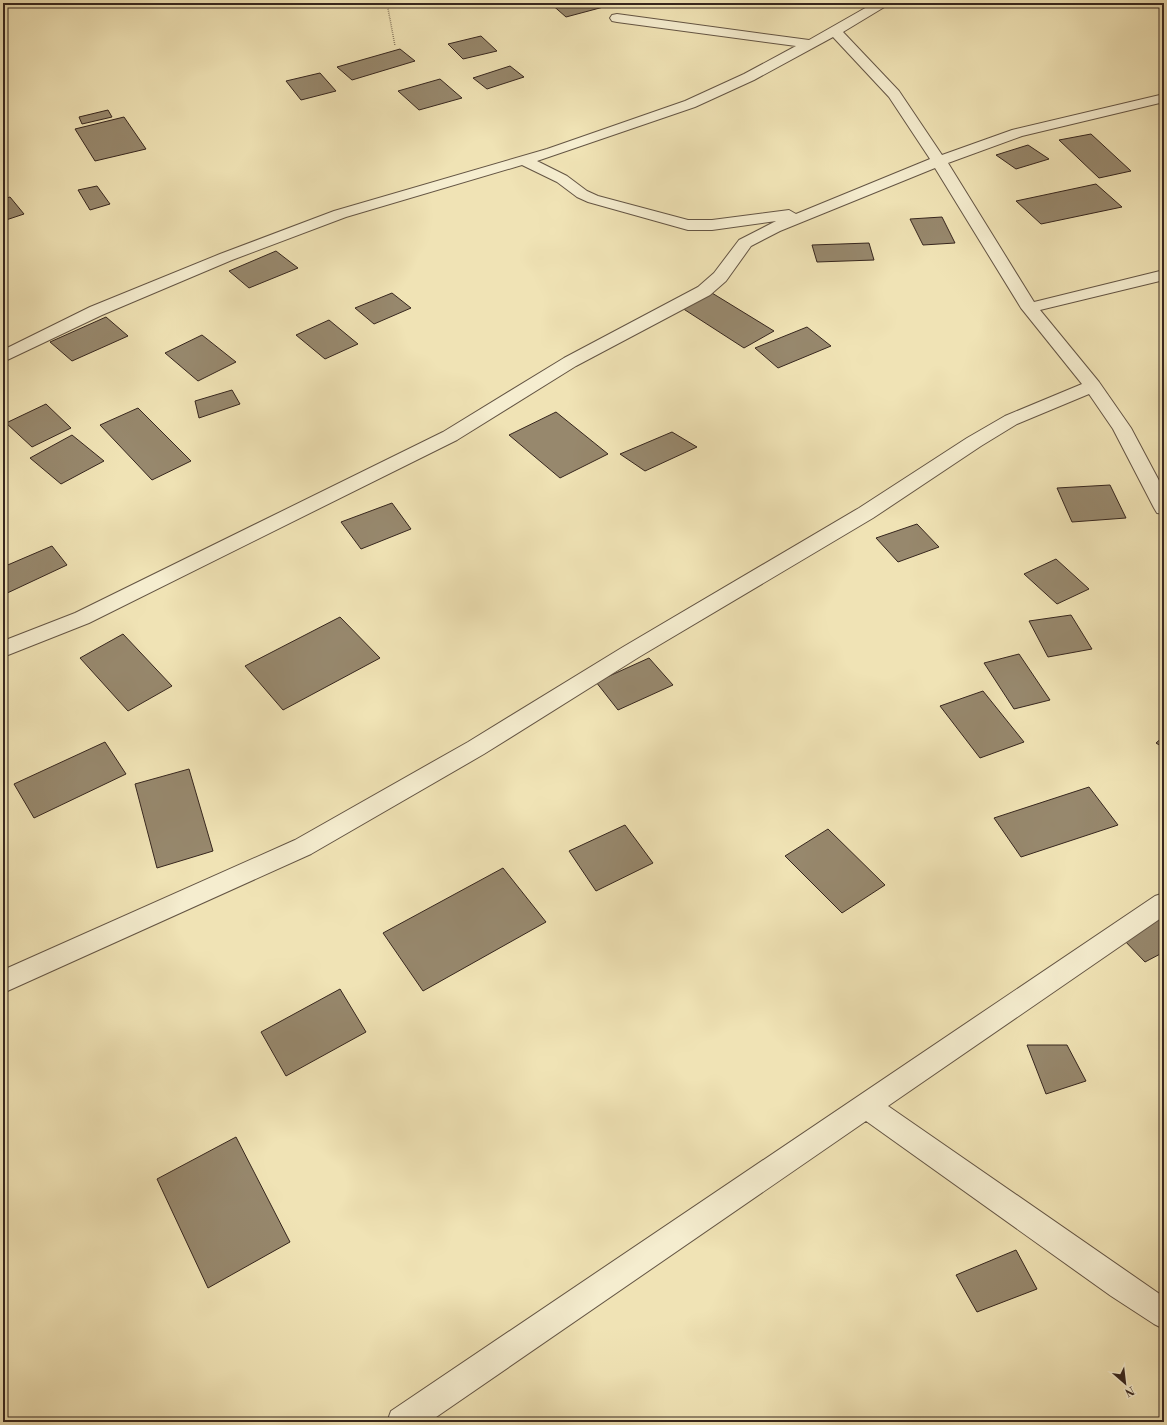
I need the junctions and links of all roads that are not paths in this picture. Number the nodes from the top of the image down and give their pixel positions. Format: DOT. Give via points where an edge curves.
graph roads {
  1 [pos="880,4"];
  2 [pos="617,18"];
  3 [pos="835,31"];
  4 [pos="810,44"];
  5 [pos="1164,98"];
  6 [pos="524,160"];
  7 [pos="939,161"];
  8 [pos="818,211"];
  9 [pos="1164,275"];
  10 [pos="1029,308"];
  11 [pos="3,357"];
  12 [pos="1093,386"];
  13 [pos="1164,508"];
  14 [pos="3,649"];
  15 [pos="1164,903"];
  16 [pos="3,982"];
  17 [pos="866,1106"];
  18 [pos="1164,1314"];
  19 [pos="402,1422"];
  1 -- 3 [label="street"];
  2 -- 4 [label="street"];
  3 -- 4 [label="street"];
  3 -- 7 [label="street" via="894,94"];
  4 -- 6 [label="street" via="749,77 690,104"];
  5 -- 7 [label="street" via="1017,133"];
  6 -- 8 [label="street" via="562,178 582,194 593,199 688,225 712,226"];
  6 -- 11 [label="street" via="340,214 247,249 96,311"];
  7 -- 8 [label="street"];
  7 -- 10 [label="street"];
  8 -- 14 [label="street" via="745,243 720,277 704,291 570,362 450,436 82,618"];
  9 -- 10 [label="street"];
  10 -- 12 [label="street"];
  12 -- 13 [label="street" via="1122,428"];
  12 -- 16 [label="street" via="1011,420 866,512 476,748 303,847"];
  15 -- 17 [label="street"];
  17 -- 18 [label="street"];
  17 -- 19 [label="street"];
}
